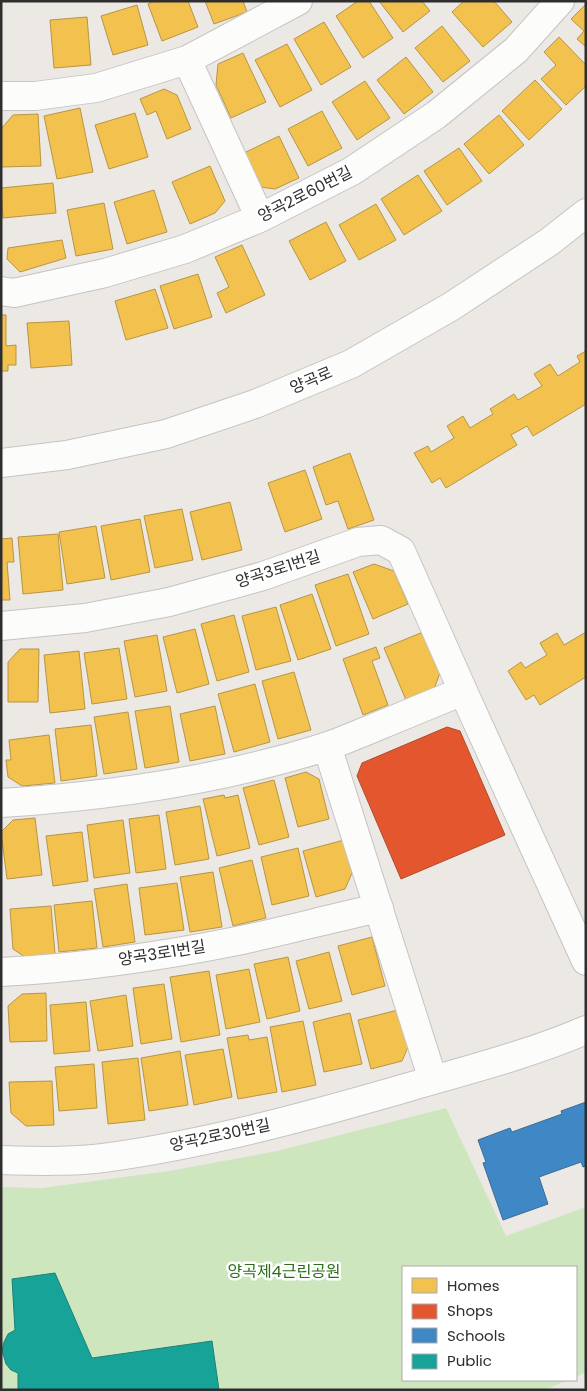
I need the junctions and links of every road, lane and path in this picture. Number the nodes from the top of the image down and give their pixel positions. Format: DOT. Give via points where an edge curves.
graph roads {
  1 [pos="298,1"];
  2 [pos="560,1"];
  3 [pos="187,60"];
  4 [pos="1,96"];
  5 [pos="586,213"];
  6 [pos="260,218"];
  7 [pos="1,291"];
  8 [pos="1,463"];
  9 [pos="1,626"];
  10 [pos="462,691"];
  11 [pos="328,746"];
  12 [pos="1,802"];
  13 [pos="379,908"];
  14 [pos="586,961"];
  15 [pos="1,972"];
  16 [pos="586,1030"];
  17 [pos="433,1080"];
  18 [pos="1,1160"];
  1 -- 3 [label="street"];
  2 -- 6 [label="street, 양곡2로60번길" via="516,50 436,115 352,170"];
  3 -- 4 [label="street" via="96,88 35,96"];
  3 -- 6 [label="street"];
  5 -- 8 [label="street, 양곡로" via="549,242 452,306 351,364 256,404 166,434 67,455"];
  6 -- 7 [label="street, 양곡2로60번길" via="185,249 105,273 14,293"];
  9 -- 10 [label="street, 양곡3로1번길" via="85,618 169,602 263,576 358,542 381,540 401,551"];
  10 -- 11 [label="street"];
  10 -- 14 [label="street, 양곡3로1번길"];
  11 -- 12 [label="street" via="200,779 49,800"];
  11 -- 13 [label="street"];
  13 -- 15 [label="street, 양곡3로1번길" via="188,950 79,966"];
  13 -- 17 [label="street"];
  16 -- 17 [label="street, 양곡2로30번길"];
  17 -- 18 [label="street, 양곡2로30번길" via="338,1108 210,1139 102,1158"];
}
